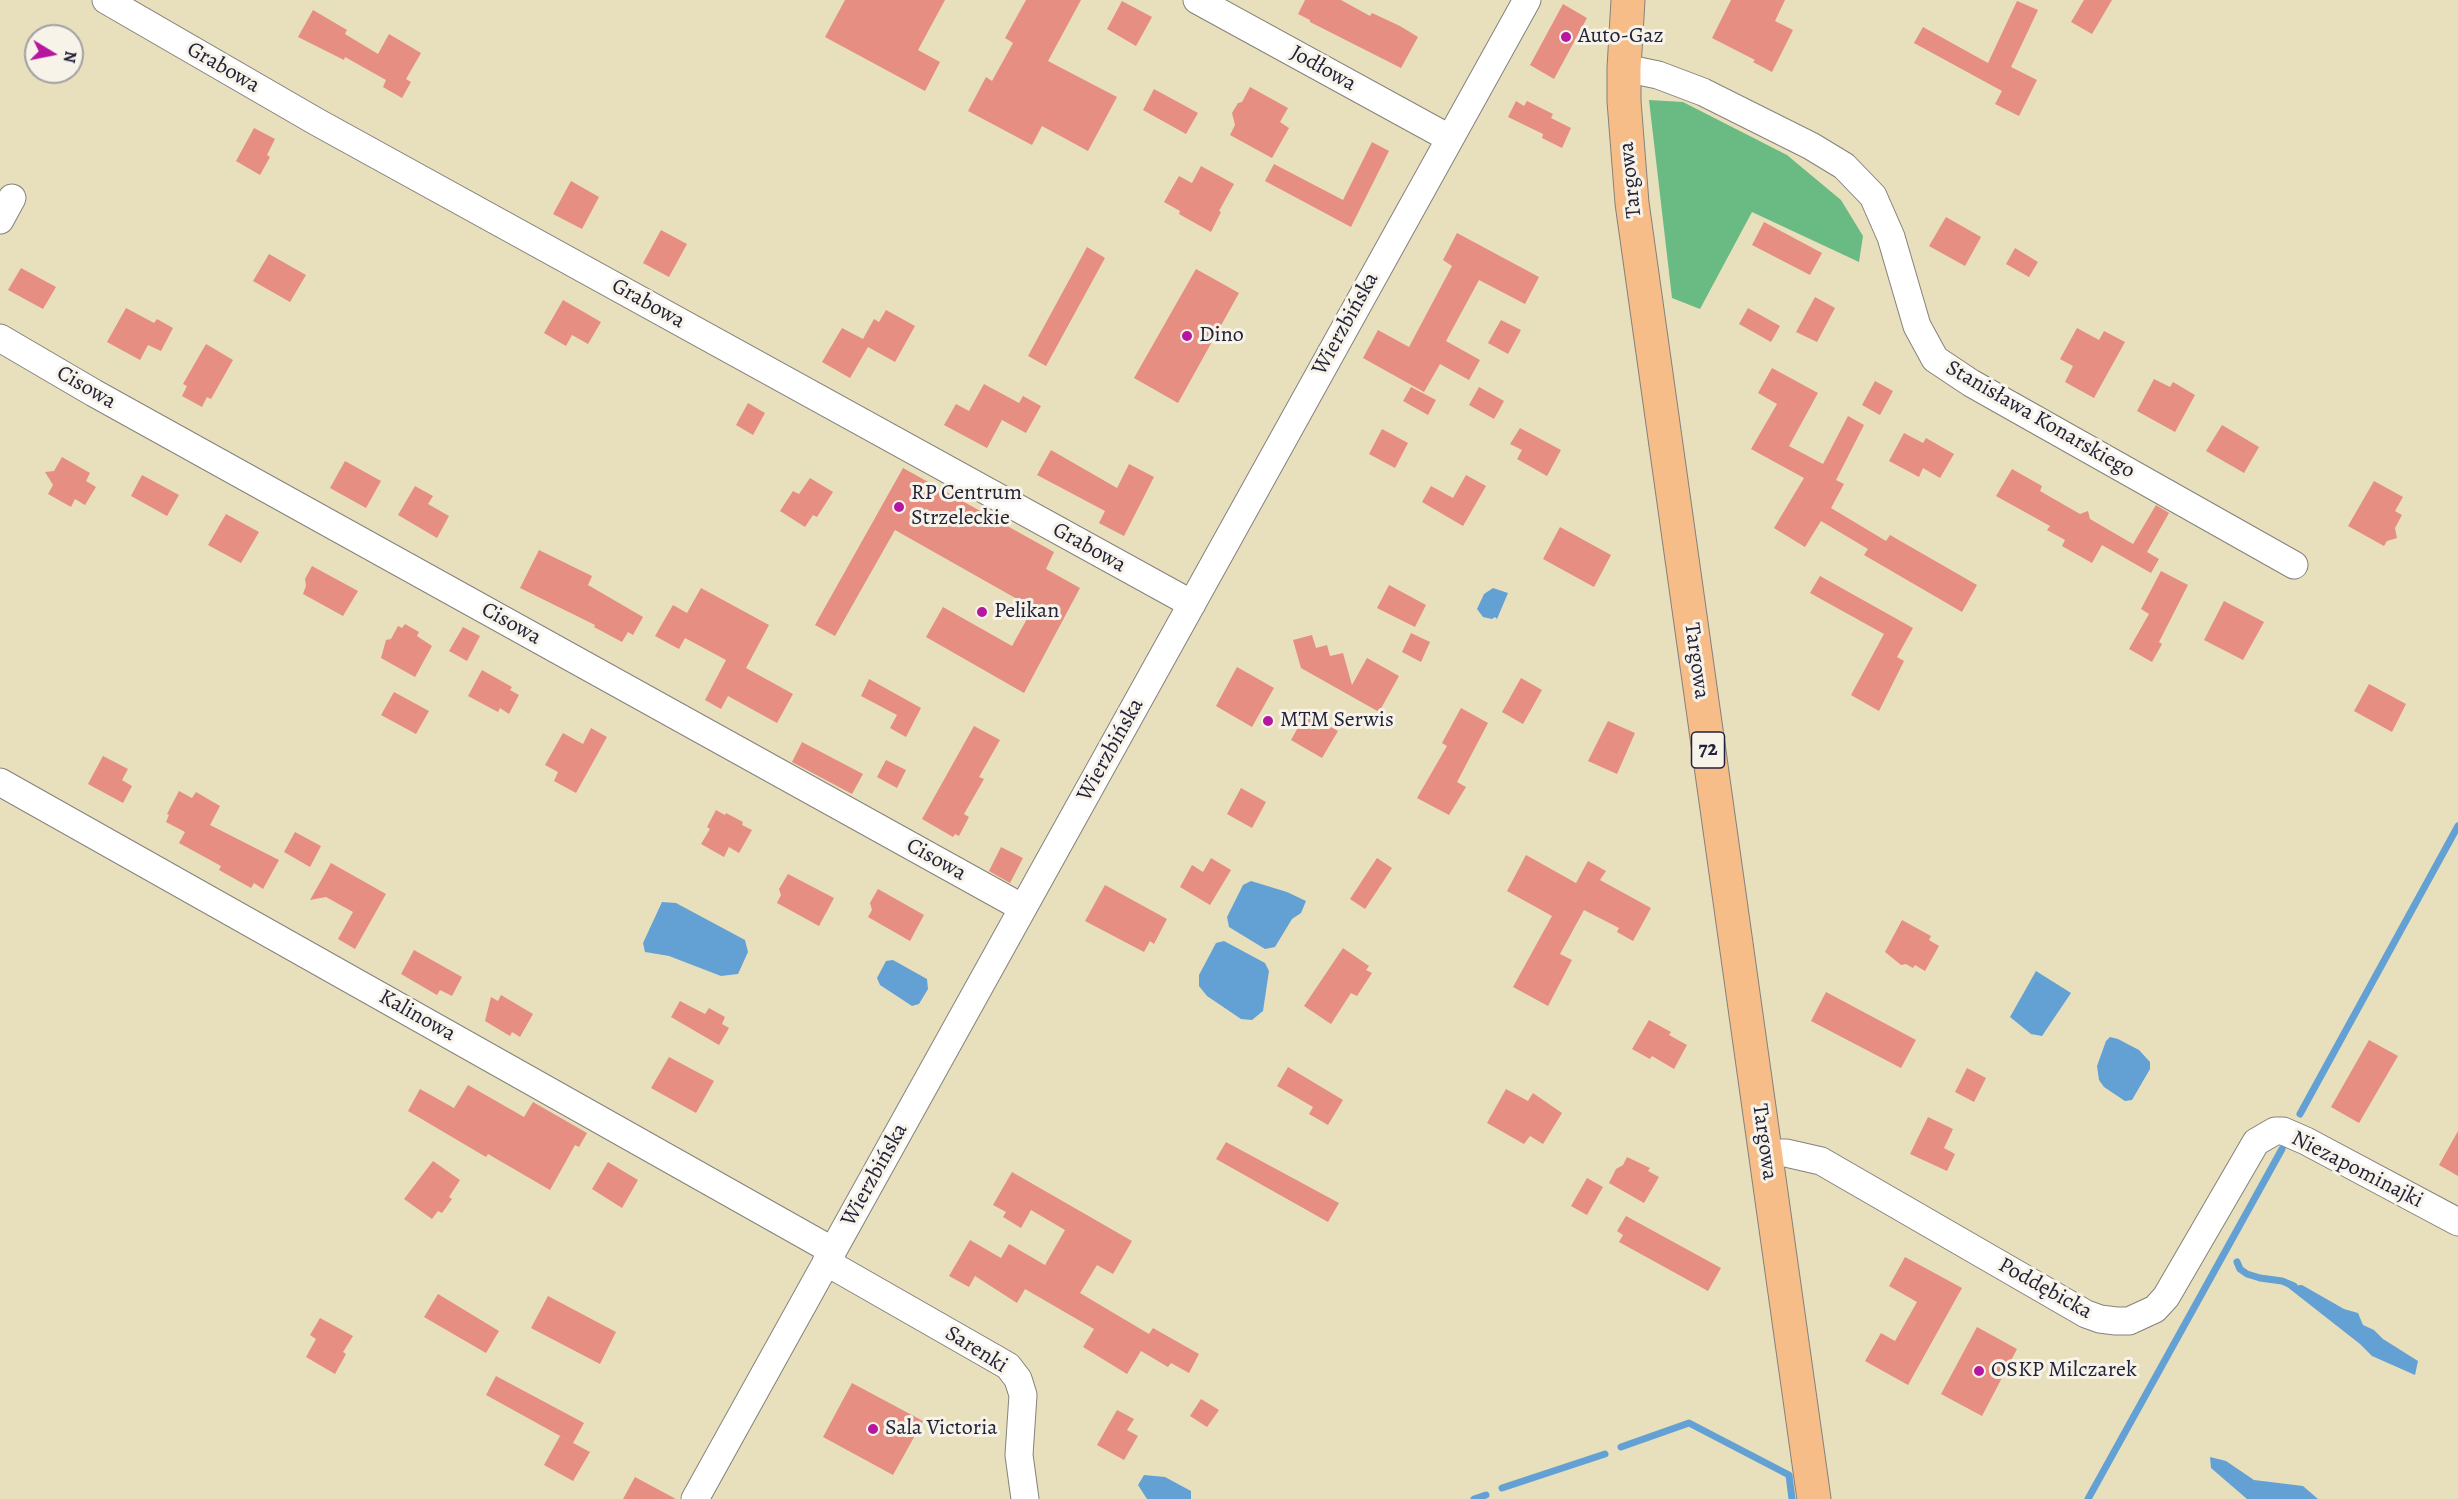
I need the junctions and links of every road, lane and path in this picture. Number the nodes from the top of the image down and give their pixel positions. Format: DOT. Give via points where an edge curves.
graph roads {
  1 [pos="106,0"];
  2 [pos="1197,0"];
  3 [pos="1527,0"];
  4 [pos="1628,0"];
  5 [pos="1624,68"];
  6 [pos="1449,138"];
  7 [pos="0,338"];
  8 [pos="2294,565"];
  9 [pos="1192,604"];
  10 [pos="0,782"];
  11 [pos="1023,908"];
  12 [pos="2256,1142"];
  13 [pos="1765,1153"];
  14 [pos="2458,1222"];
  15 [pos="830,1256"];
  16 [pos="695,1499"];
  17 [pos="1025,1499"];
  18 [pos="1814,1499"];
  1 -- 9 [label="street, Grabowa" via="327,128"];
  2 -- 6 [label="street, Jodłowa"];
  3 -- 6 [label="street, Wierzbińska"];
  4 -- 5 [label="main road, Targowa / 72"];
  5 -- 8 [label="street, Stanisława Konarskiego" via="1658,75 1703,92 1844,166 1873,196 1891,237 1917,326 1935,359"];
  5 -- 13 [label="main road, Targowa / 72" via="1632,203"];
  6 -- 9 [label="street, Wierzbińska"];
  7 -- 11 [label="street, Cisowa"];
  9 -- 11 [label="street, Wierzbińska"];
  10 -- 15 [label="street, Kalinowa"];
  11 -- 15 [label="street, Wierzbińska"];
  12 -- 13 [label="street, Poddębicka" via="2166,1298 2155,1309 2128,1321 2086,1314 1821,1161"];
  12 -- 14 [label="street, Niezapominajki" via="2275,1131 2293,1135"];
  13 -- 18 [label="main road, Targowa / 72"];
  15 -- 16 [label="street, Wierzbińska"];
  15 -- 17 [label="street, Sarenki" via="1008,1366 1023,1395 1019,1455"];
}
